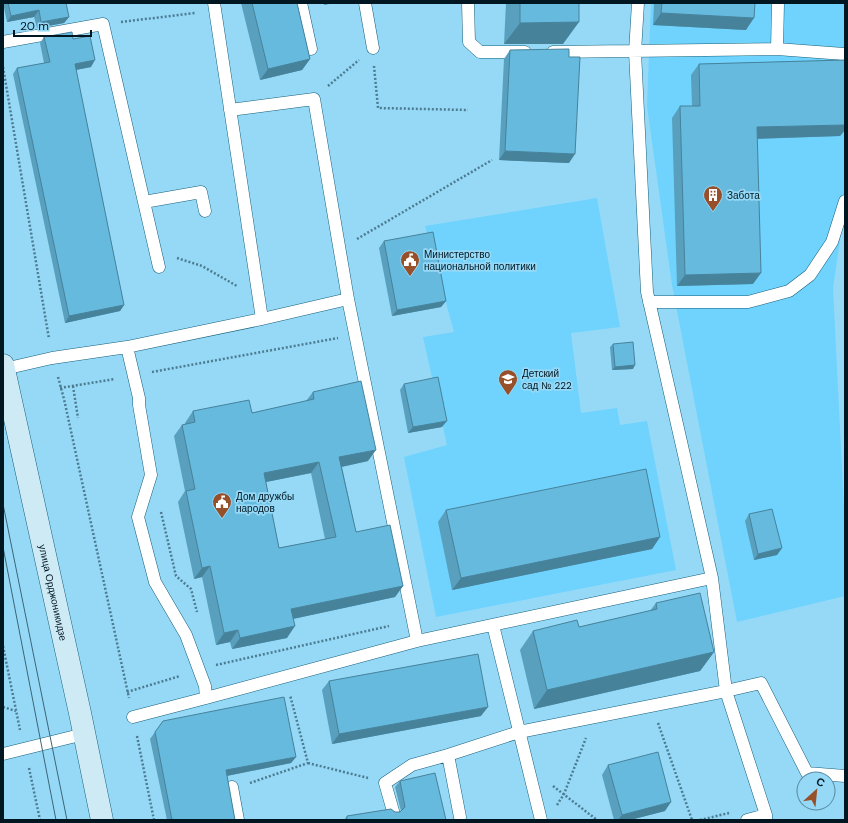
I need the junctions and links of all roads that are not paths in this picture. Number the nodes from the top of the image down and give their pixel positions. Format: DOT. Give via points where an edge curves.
graph roads {
  1 [pos="301,3"];
  2 [pos="365,3"];
  3 [pos="468,3"];
  4 [pos="638,3"];
  5 [pos="778,3"];
  6 [pos="215,7"];
  7 [pos="3,42"];
  8 [pos="373,48"];
  9 [pos="311,49"];
  10 [pos="777,49"];
  11 [pos="635,52"];
  12 [pos="845,58"];
  13 [pos="230,110"];
  14 [pos="845,201"];
  15 [pos="144,202"];
  16 [pos="205,211"];
  17 [pos="160,267"];
  18 [pos="348,299"];
  19 [pos="649,302"];
  20 [pos="262,319"];
  21 [pos="127,347"];
  22 [pos="3,367"];
  23 [pos="712,578"];
  24 [pos="493,624"];
  25 [pos="418,641"];
  26 [pos="726,691"];
  27 [pos="206,698"];
  28 [pos="133,717"];
  29 [pos="519,732"];
  30 [pos="84,734"];
  31 [pos="3,754"];
  32 [pos="448,755"];
  33 [pos="845,776"];
  34 [pos="232,787"];
  35 [pos="393,811"];
  36 [pos="460,817"];
  37 [pos="766,818"];
  38 [pos="102,820"];
  39 [pos="238,820"];
  40 [pos="541,820"];
  41 [pos="747,820"];
  1 -- 9 [label="lane"];
  2 -- 8 [label="lane"];
  3 -- 11 [label="lane" via="469,42 480,52"];
  4 -- 11 [label="lane"];
  5 -- 10 [label="lane"];
  6 -- 13 [label="lane"];
  7 -- 15 [label="lane" via="103,24"];
  10 -- 11 [label="lane"];
  10 -- 12 [label="lane" via="844,54"];
  11 -- 19 [label="lane"];
  13 -- 18 [label="lane" via="314,99"];
  13 -- 20 [label="lane"];
  14 -- 19 [label="lane" via="832,242 810,275 789,290 748,302"];
  15 -- 16 [label="lane" via="201,192"];
  15 -- 17 [label="lane"];
  18 -- 20 [label="lane"];
  18 -- 25 [label="lane"];
  19 -- 23 [label="lane"];
  20 -- 21 [label="lane"];
  21 -- 22 [label="lane"];
  21 -- 27 [label="lane" via="135,375 150,475 138,517 155,582 186,635 205,686"];
  22 -- 30 [label="main road, улица Орджоникидзе"];
  23 -- 24 [label="lane"];
  23 -- 26 [label="lane"];
  24 -- 25 [label="lane"];
  24 -- 29 [label="lane"];
  25 -- 27 [label="lane"];
  26 -- 29 [label="lane"];
  26 -- 33 [label="lane" via="761,683 808,773"];
  26 -- 37 [label="lane"];
  27 -- 28 [label="lane"];
  29 -- 32 [label="lane"];
  29 -- 40 [label="lane"];
  30 -- 31 [label="lane"];
  30 -- 38 [label="main road, улица Орджоникидзе"];
  32 -- 35 [label="lane" via="412,764 385,782"];
  32 -- 36 [label="lane"];
  34 -- 39 [label="lane"];
  37 -- 41 [label="lane"];
}
